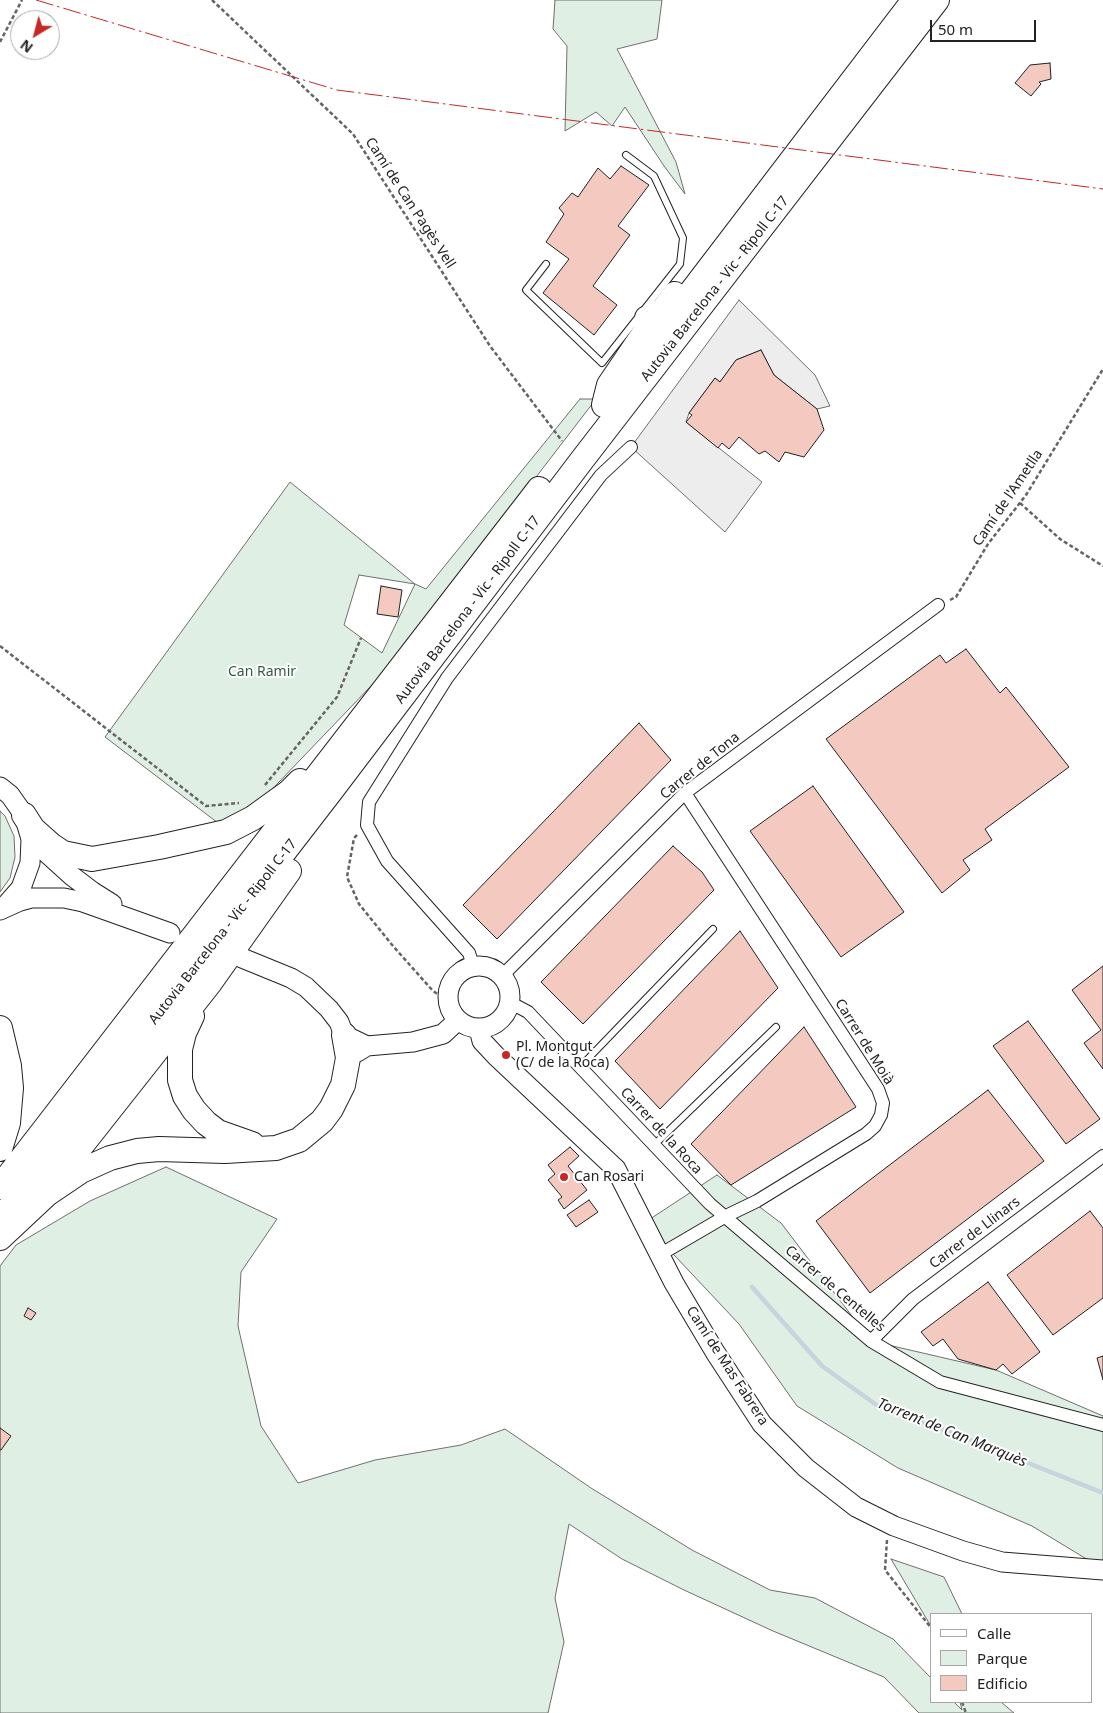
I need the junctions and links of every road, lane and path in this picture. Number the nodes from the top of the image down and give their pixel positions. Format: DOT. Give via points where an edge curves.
graph roads {
  1 [pos="22,0"];
  2 [pos="212,0"];
  3 [pos="914,0"];
  4 [pos="937,0"];
  5 [pos="0,42"];
  6 [pos="626,156"];
  7 [pos="724,250"];
  8 [pos="546,264"];
  9 [pos="644,315"];
  10 [pos="1103,369"];
  11 [pos="604,405"];
  12 [pos="562,441"];
  13 [pos="631,447"];
  14 [pos="1020,503"];
  15 [pos="1103,566"];
  16 [pos="938,605"];
  17 [pos="361,638"];
  18 [pos="0,646"];
  19 [pos="404,695"];
  20 [pos="356,725"];
  21 [pos="0,787"];
  22 [pos="262,788"];
  23 [pos="685,793"];
  24 [pos="247,800"];
  25 [pos="27,824"];
  26 [pos="367,825"];
  27 [pos="2,909"];
  28 [pos="713,929"];
  29 [pos="242,958"];
  30 [pos="473,966"];
  31 [pos="503,975"];
  32 [pos="209,984"];
  33 [pos="447,1000"];
  34 [pos="511,1003"];
  35 [pos="457,1021"];
  36 [pos="776,1027"];
  37 [pos="0,1028"];
  38 [pos="479,1029"];
  39 [pos="353,1046"];
  40 [pos="580,1067"];
  41 [pos="654,1145"];
  42 [pos="276,1148"];
  43 [pos="0,1149"];
  44 [pos="1103,1156"];
  45 [pos="0,1187"];
  46 [pos="47,1194"];
  47 [pos="726,1216"];
  48 [pos="0,1220"];
  49 [pos="0,1238"];
  50 [pos="661,1254"];
  51 [pos="871,1341"];
  52 [pos="1103,1425"];
  53 [pos="888,1523"];
  54 [pos="1103,1570"];
  55 [pos="930,1626"];
  1 -- 5 [label="path"];
  2 -- 12 [label="path, Camí de Can Pagès Vell" via="353,134 490,346"];
  3 -- 7 [label="highway, Autovia Barcelona - Vic - Ripoll C-17"];
  4 -- 19 [label="highway, Autovia Barcelona - Vic - Ripoll C-17"];
  6 -- 9 [label="lane" via="654,176 683,238 680,264"];
  7 -- 9 [label="highway" via="692,272 662,311"];
  7 -- 11 [label="highway, Autovia Barcelona - Vic - Ripoll C-17"];
  8 -- 9 [label="lane" via="526,290 602,363"];
  9 -- 11 [label="highway" via="645,332 608,386"];
  10 -- 14 [label="path, Camí de l'Ametlla"];
  11 -- 20 [label="highway, Autovia Barcelona - Vic - Ripoll C-17"];
  13 -- 26 [label="street" via="601,475 447,678 369,802"];
  14 -- 15 [label="path" via="1060,539"];
  14 -- 16 [label="path, Camí de l'Ametlla" via="988,544 956,597"];
  16 -- 23 [label="street, Carrer de Tona"];
  17 -- 22 [label="path" via="336,697"];
  18 -- 24 [label="path" via="206,806"];
  19 -- 32 [label="highway" via="362,766"];
  19 -- 48 [label="highway, Autovia Barcelona - Vic - Ripoll C-17"];
  20 -- 25 [label="highway" via="289,792 253,818 226,832 92,859 63,852"];
  20 -- 45 [label="highway, Autovia Barcelona - Vic - Ripoll C-17"];
  21 -- 25 [label="street" via="10,795"];
  23 -- 31 [label="street, Carrer de Tona"];
  23 -- 47 [label="street, Carrer de Moià" via="878,1089 883,1103 882,1115 866,1134 757,1201"];
  25 -- 27 [label="street" via="31,839 30,863 21,888"];
  25 -- 27 [label="street" via="54,860 93,892 162,931 64,898 32,898"];
  26 -- 30 [label="street" via="388,861 469,953"];
  26 -- 33 [label="path" via="354,838 347,876 359,904 428,985"];
  28 -- 40 [label="lane"];
  29 -- 39 [label="street" via="306,987 329,1009"];
  30 -- 31 [label="street" via="486,966"];
  30 -- 33 [label="street" via="459,972 449,984"];
  31 -- 34 [label="street" via="510,989"];
  32 -- 42 [label="highway" via="184,1033 180,1049 180,1080 185,1096 194,1110 218,1132 247,1143"];
  32 -- 46 [label="highway"];
  33 -- 35 [label="street"];
  34 -- 38 [label="street" via="505,1017 491,1027"];
  34 -- 40 [label="street, Carrer de la Roca" via="528,1012"];
  35 -- 38 [label="street"];
  35 -- 39 [label="street" via="443,1034 413,1042"];
  36 -- 41 [label="lane"];
  37 -- 43 [label="highway" via="11,1088 8,1122"];
  38 -- 50 [label="street, Camí de Mas Fabrera" via="482,1041 496,1056 616,1170"];
  39 -- 42 [label="highway" via="343,1085 331,1110 299,1140"];
  40 -- 41 [label="street, Carrer de la Roca"];
  41 -- 47 [label="street, Carrer de la Roca" via="710,1204"];
  42 -- 46 [label="highway" via="137,1151 96,1164"];
  44 -- 51 [label="street, Carrer de Llinars" via="912,1299"];
  46 -- 49 [label="highway"];
  47 -- 50 [label="street, Carrer de Moià"];
  47 -- 51 [label="street, Carrer de Centelles"];
  50 -- 53 [label="street, Camí de Mas Fabrera" via="674,1283 762,1424 806,1468 856,1507"];
  51 -- 52 [label="street, Carrer de Centelles" via="940,1382"];
  53 -- 54 [label="street, Camí de Mas Fabrera" via="1002,1562"];
  53 -- 55 [label="path" via="885,1570"];
}
